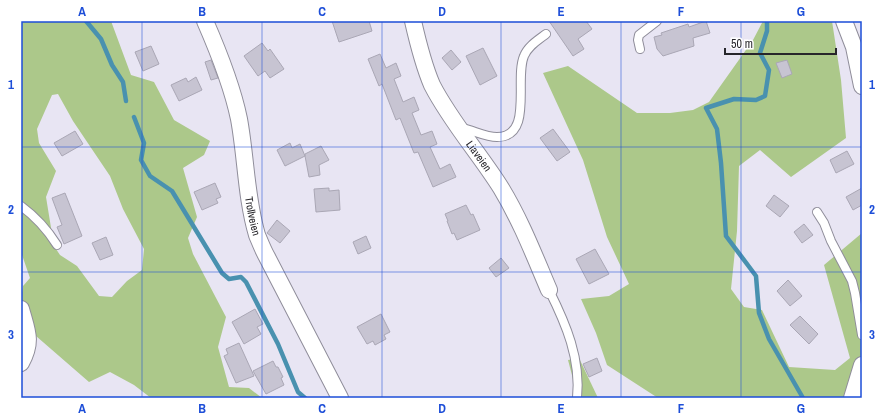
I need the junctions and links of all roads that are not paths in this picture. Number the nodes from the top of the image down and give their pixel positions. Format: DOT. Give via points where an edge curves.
graph roads {
  1 [pos="205,21"];
  2 [pos="413,21"];
  3 [pos="657,21"];
  4 [pos="844,21"];
  5 [pos="546,34"];
  6 [pos="640,49"];
  7 [pos="862,86"];
  8 [pos="458,127"];
  9 [pos="21,206"];
  10 [pos="817,212"];
  11 [pos="57,245"];
  12 [pos="549,290"];
  13 [pos="21,309"];
  14 [pos="862,335"];
  15 [pos="21,363"];
  16 [pos="862,365"];
  17 [pos="340,398"];
  18 [pos="577,398"];
  19 [pos="852,398"];
  1 -- 17 [label="street, Trollveien" via="226,72 236,106 257,234"];
  2 -- 8 [label="street, Liaveien" via="423,62 433,86"];
  3 -- 6 [label="lane" via="639,35"];
  4 -- 7 [label="street" via="854,47"];
  5 -- 8 [label="lane" via="532,45 524,56 520,75 520,118 511,134 497,138"];
  8 -- 12 [label="street, Liaveien" via="501,188 519,219"];
  9 -- 11 [label="lane" via="37,219"];
  10 -- 14 [label="lane" via="852,281"];
  12 -- 18 [label="lane" via="566,324 575,356"];
  13 -- 15 [label="street" via="28,335 28,349"];
  16 -- 19 [label="street"];
}
